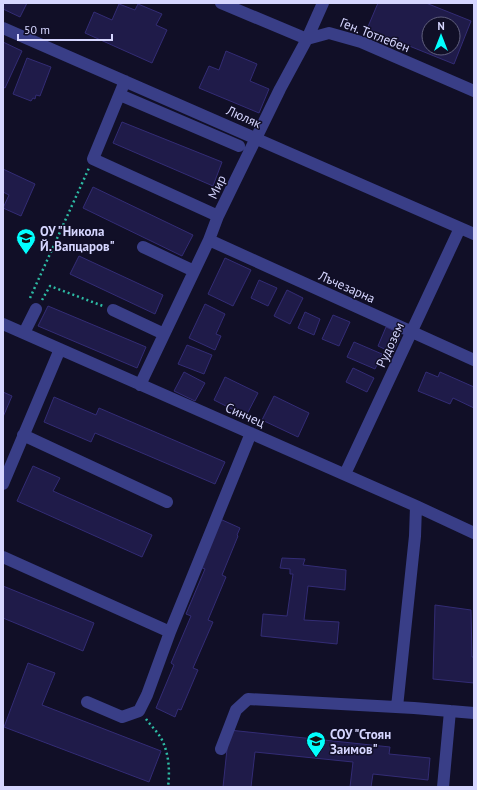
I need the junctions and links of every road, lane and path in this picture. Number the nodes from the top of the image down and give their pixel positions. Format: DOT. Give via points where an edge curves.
graph roads {
  1 [pos="221,3"];
  2 [pos="323,3"];
  3 [pos="3,28"];
  4 [pos="307,39"];
  5 [pos="125,81"];
  6 [pos="474,91"];
  7 [pos="120,95"];
  8 [pos="257,138"];
  9 [pos="239,146"];
  10 [pos="93,159"];
  11 [pos="218,216"];
  12 [pos="460,228"];
  13 [pos="474,234"];
  14 [pos="209,240"];
  15 [pos="143,247"];
  16 [pos="194,271"];
  17 [pos="32,305"];
  18 [pos="113,310"];
  19 [pos="3,324"];
  20 [pos="411,331"];
  21 [pos="24,334"];
  22 [pos="164,334"];
  23 [pos="60,349"];
  24 [pos="474,360"];
  25 [pos="140,385"];
  26 [pos="251,433"];
  27 [pos="23,435"];
  28 [pos="345,474"];
  29 [pos="3,484"];
  30 [pos="167,502"];
  31 [pos="416,506"];
  32 [pos="474,533"];
  33 [pos="3,557"];
  34 [pos="170,632"];
  35 [pos="87,702"];
  36 [pos="397,707"];
  37 [pos="450,710"];
  38 [pos="139,711"];
  39 [pos="474,713"];
  40 [pos="221,749"];
  41 [pos="168,787"];
  42 [pos="443,787"];
  1 -- 4 [label="street"];
  2 -- 4 [label="street, Мир"];
  3 -- 5 [label="street, Люляк"];
  4 -- 6 [label="street, Ген. Тотлебен" via="329,33 342,36"];
  4 -- 8 [label="street, Мир"];
  5 -- 7 [label="street"];
  5 -- 8 [label="street, Люляк"];
  7 -- 9 [label="street"];
  7 -- 10 [label="street"];
  8 -- 11 [label="street, Мир"];
  8 -- 12 [label="street, Люляк"];
  10 -- 11 [label="street"];
  10 -- 17 [label="path"];
  11 -- 14 [label="street, Мир"];
  12 -- 13 [label="street, Люляк"];
  12 -- 20 [label="street, Рудозем"];
  14 -- 16 [label="street, Мир"];
  14 -- 20 [label="street, Лъчезарна"];
  15 -- 16 [label="street"];
  16 -- 22 [label="street, Мир"];
  17 -- 18 [label="path" via="50,286"];
  17 -- 21 [label="street"];
  18 -- 22 [label="street"];
  19 -- 21 [label="street, Синчец"];
  20 -- 24 [label="street, Лъчезарна"];
  20 -- 28 [label="street, Рудозем"];
  21 -- 23 [label="street, Синчец"];
  22 -- 25 [label="street, Мир"];
  23 -- 25 [label="street, Синчец"];
  23 -- 27 [label="street"];
  25 -- 26 [label="street, Синчец"];
  26 -- 28 [label="street, Синчец"];
  26 -- 34 [label="street"];
  27 -- 29 [label="street"];
  27 -- 30 [label="street"];
  28 -- 31 [label="street, Синчец"];
  31 -- 32 [label="street, Синчец"];
  31 -- 36 [label="street"];
  33 -- 34 [label="street"];
  34 -- 38 [label="street"];
  35 -- 38 [label="street" via="122,717"];
  36 -- 37 [label="street"];
  36 -- 40 [label="street" via="248,699 236,710"];
  37 -- 39 [label="street"];
  37 -- 42 [label="street"];
  38 -- 41 [label="path" via="162,739 167,755"];
}
